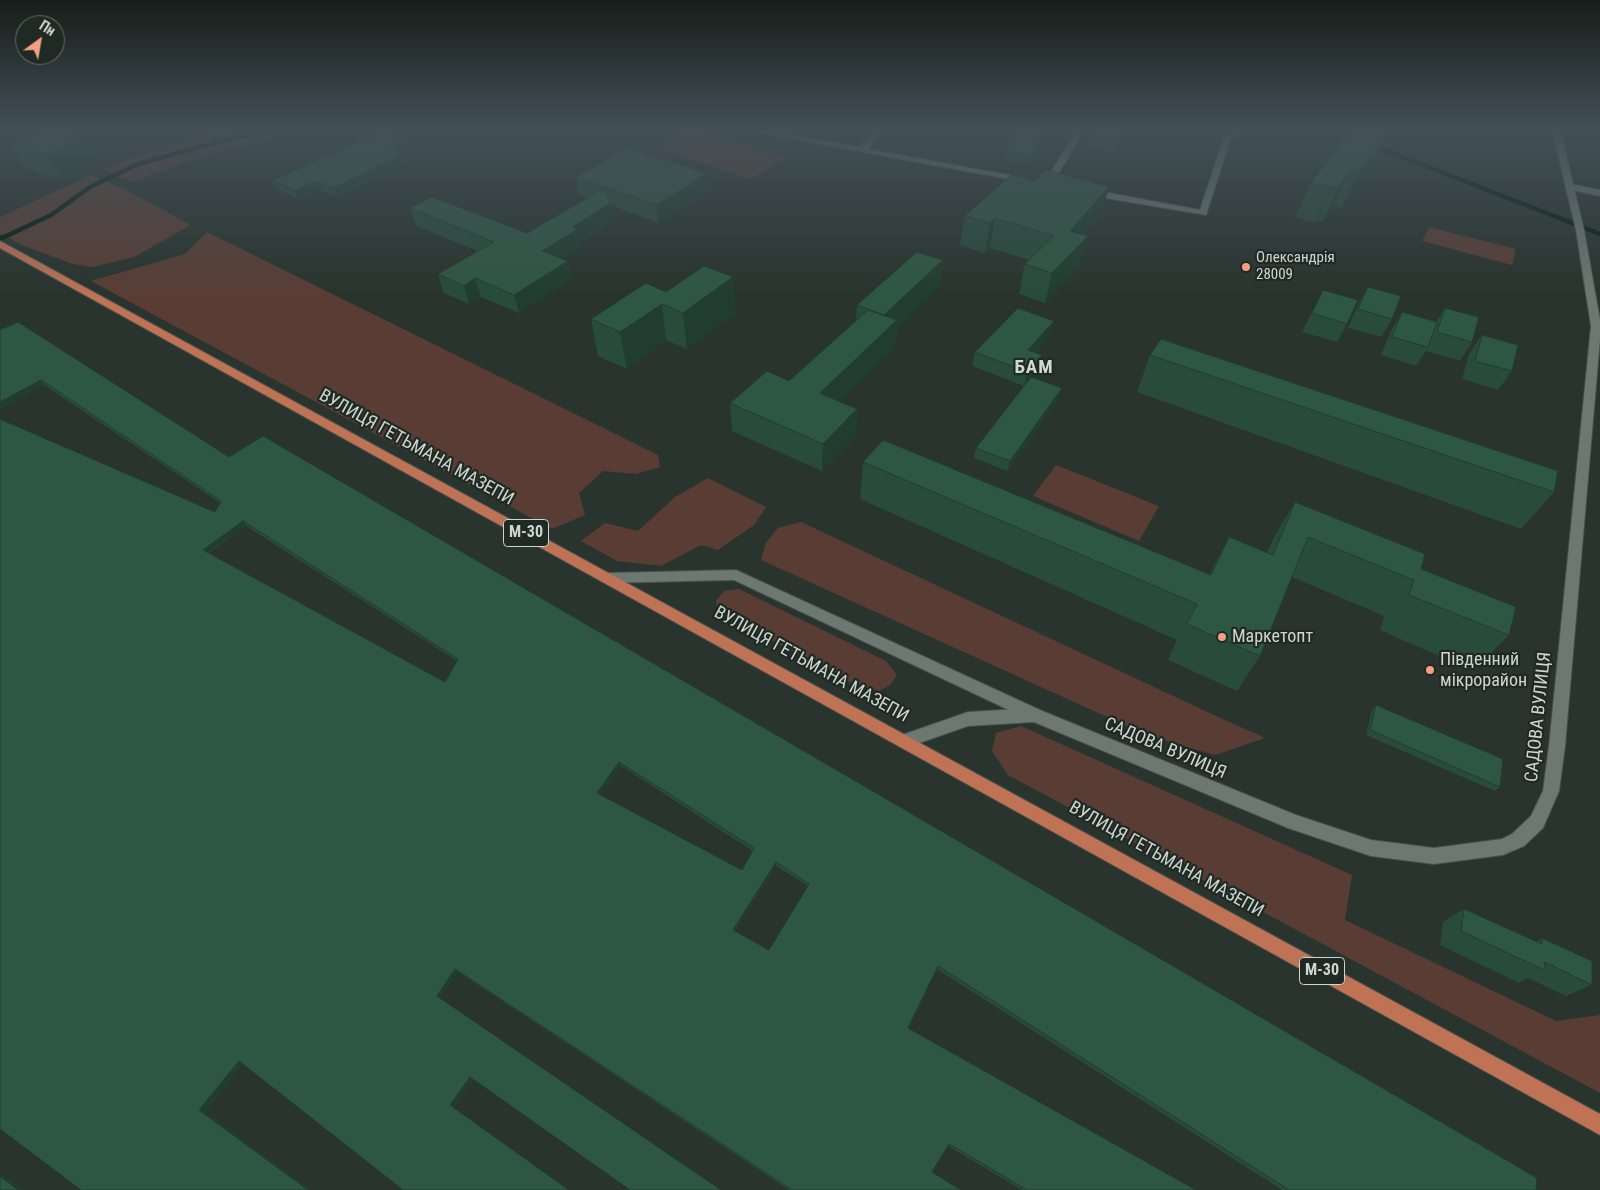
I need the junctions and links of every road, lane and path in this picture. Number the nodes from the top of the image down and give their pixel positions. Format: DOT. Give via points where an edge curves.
graph roads {
  1 [pos="1051,185"];
  2 [pos="1212,185"];
  3 [pos="1058,186"];
  4 [pos="1570,187"];
  5 [pos="1077,190"];
  6 [pos="1600,193"];
  7 [pos="4,246"];
  8 [pos="607,578"];
  9 [pos="1034,715"];
  10 [pos="905,741"];
  11 [pos="1600,1125"];
  1 -- 3 [label="street"];
  2 -- 5 [label="street" via="1203,213"];
  4 -- 6 [label="street"];
  4 -- 9 [label="street, САДОВА ВУЛИЦЯ" via="1596,326 1558,736 1551,790 1537,822 1518,840 1503,847 1434,856 1371,848 1294,822"];
  7 -- 8 [label="highway, ВУЛИЦЯ ГЕТЬМАНА МАЗЕПИ / М-30"];
  8 -- 9 [label="street" via="736,574"];
  8 -- 10 [label="highway, ВУЛИЦЯ ГЕТЬМАНА МАЗЕПИ / М-30"];
  9 -- 10 [label="street, САДОВА ВУЛИЦЯ" via="968,719"];
  10 -- 11 [label="highway, ВУЛИЦЯ ГЕТЬМАНА МАЗЕПИ / М-30"];
}
